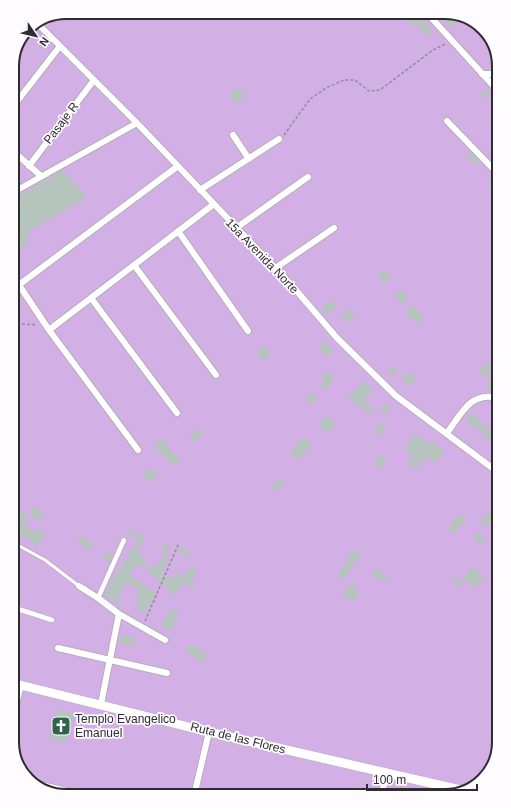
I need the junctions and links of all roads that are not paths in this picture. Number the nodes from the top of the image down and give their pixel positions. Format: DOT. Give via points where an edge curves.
graph roads {
  1 [pos="432,19"];
  2 [pos="41,27"];
  3 [pos="60,46"];
  4 [pos="482,74"];
  5 [pos="492,74"];
  6 [pos="94,80"];
  7 [pos="492,85"];
  8 [pos="19,99"];
  9 [pos="447,121"];
  10 [pos="137,123"];
  11 [pos="233,136"];
  12 [pos="279,139"];
  13 [pos="19,157"];
  14 [pos="249,159"];
  15 [pos="29,166"];
  16 [pos="178,166"];
  17 [pos="492,168"];
  18 [pos="41,176"];
  19 [pos="308,177"];
  20 [pos="19,189"];
  21 [pos="200,190"];
  22 [pos="214,204"];
  23 [pos="236,228"];
  24 [pos="334,228"];
  25 [pos="178,232"];
  26 [pos="134,265"];
  27 [pos="274,268"];
  28 [pos="19,285"];
  29 [pos="91,298"];
  30 [pos="49,330"];
  31 [pos="248,331"];
  32 [pos="216,375"];
  33 [pos="492,397"];
  34 [pos="177,413"];
  35 [pos="447,433"];
  36 [pos="138,450"];
  37 [pos="492,468"];
  38 [pos="124,540"];
  39 [pos="19,546"];
  40 [pos="79,586"];
  41 [pos="98,598"];
  42 [pos="19,609"];
  43 [pos="119,614"];
  44 [pos="52,620"];
  45 [pos="165,640"];
  46 [pos="58,648"];
  47 [pos="109,659"];
  48 [pos="167,672"];
  49 [pos="19,685"];
  50 [pos="101,704"];
  51 [pos="209,732"];
  52 [pos="387,774"];
  53 [pos="453,788"];
  54 [pos="196,789"];
  55 [pos="383,789"];
  1 -- 4 [label="street"];
  2 -- 3 [label="street, 15a Avenida Norte"];
  3 -- 6 [label="street, 15a Avenida Norte"];
  3 -- 8 [label="street"];
  4 -- 5 [label="street"];
  4 -- 7 [label="street"];
  6 -- 10 [label="street, 15a Avenida Norte"];
  6 -- 15 [label="street, Pasaje R"];
  9 -- 17 [label="street"];
  10 -- 16 [label="street, 15a Avenida Norte"];
  10 -- 18 [label="street"];
  11 -- 14 [label="street"];
  12 -- 14 [label="street"];
  13 -- 15 [label="street"];
  14 -- 21 [label="street"];
  15 -- 18 [label="street"];
  16 -- 21 [label="street, 15a Avenida Norte"];
  16 -- 28 [label="street"];
  18 -- 20 [label="street"];
  19 -- 23 [label="street"];
  21 -- 22 [label="street, 15a Avenida Norte"];
  22 -- 23 [label="street, 15a Avenida Norte"];
  22 -- 25 [label="street"];
  23 -- 27 [label="street, 15a Avenida Norte"];
  24 -- 27 [label="street"];
  25 -- 26 [label="street"];
  25 -- 31 [label="street"];
  26 -- 29 [label="street"];
  26 -- 32 [label="street"];
  27 -- 35 [label="street, 15a Avenida Norte" via="337,338 396,396"];
  28 -- 30 [label="street"];
  29 -- 30 [label="street"];
  29 -- 34 [label="street"];
  30 -- 36 [label="street"];
  33 -- 35 [label="street" via="480,396 472,402"];
  35 -- 37 [label="street, 15a Avenida Norte"];
  38 -- 41 [label="street"];
  39 -- 40 [label="lane" via="45,560"];
  40 -- 41 [label="street"];
  41 -- 43 [label="street"];
  42 -- 44 [label="street"];
  43 -- 45 [label="street"];
  43 -- 47 [label="street"];
  46 -- 47 [label="street"];
  47 -- 48 [label="street"];
  47 -- 50 [label="street"];
  49 -- 50 [label="main road, Ruta de las Flores"];
  50 -- 51 [label="main road, Ruta de las Flores"];
  51 -- 52 [label="main road, Ruta de las Flores"];
  51 -- 54 [label="street"];
  52 -- 53 [label="main road, Ruta de las Flores"];
  52 -- 55 [label="street"];
}
